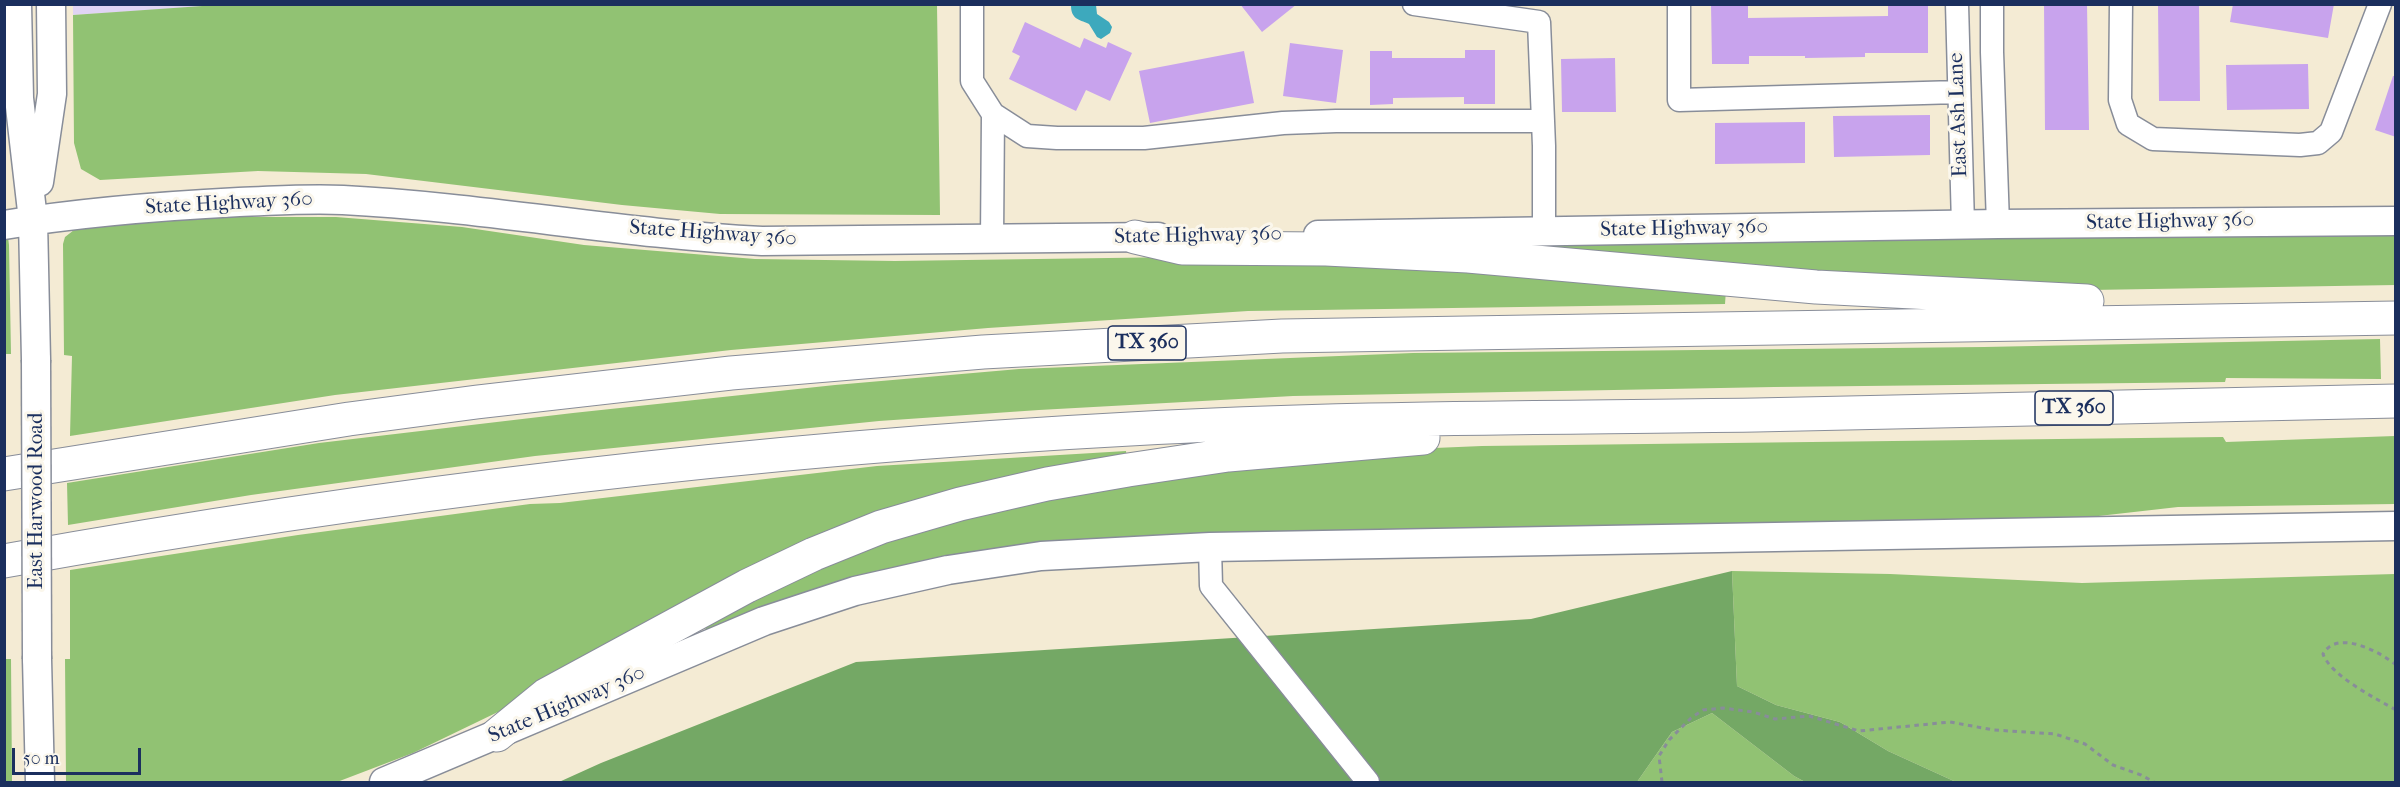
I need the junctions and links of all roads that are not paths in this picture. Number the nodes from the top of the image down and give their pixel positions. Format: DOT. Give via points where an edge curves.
graph roads {
  1 [pos="17,4"];
  2 [pos="51,4"];
  3 [pos="972,4"];
  4 [pos="1414,4"];
  5 [pos="1679,4"];
  6 [pos="1957,4"];
  7 [pos="1992,4"];
  8 [pos="2121,4"];
  9 [pos="2380,4"];
  10 [pos="1958,92"];
  11 [pos="993,114"];
  12 [pos="1542,121"];
  13 [pos="33,220"];
  14 [pos="2396,221"];
  15 [pos="1998,224"];
  16 [pos="4,225"];
  17 [pos="1963,225"];
  18 [pos="1544,231"];
  19 [pos="1135,237"];
  20 [pos="992,239"];
  21 [pos="2297,318"];
  22 [pos="2392,318"];
  23 [pos="2394,401"];
  24 [pos="1508,416"];
  25 [pos="4,474"];
  26 [pos="2396,526"];
  27 [pos="1210,547"];
  28 [pos="4,561"];
  29 [pos="497,735"];
  30 [pos="40,783"];
  31 [pos="384,783"];
  32 [pos="1368,783"];
  1 -- 13 [label="main road, East Harwood Road" via="19,98"];
  2 -- 13 [label="main road, East Harwood Road" via="52,94"];
  3 -- 11 [label="street" via="972,81"];
  4 -- 12 [label="street" via="1539,22"];
  5 -- 10 [label="street" via="1679,100"];
  6 -- 10 [label="street, East Ash Lane"];
  7 -- 15 [label="street, East Ash Lane"];
  8 -- 9 [label="street" via="2120,100 2128,124 2153,139 2300,145 2318,143 2331,132"];
  10 -- 17 [label="street, East Ash Lane"];
  11 -- 12 [label="street" via="1027,136 1068,138 1144,138 1336,121"];
  11 -- 20 [label="street"];
  12 -- 18 [label="street"];
  13 -- 16 [label="main road, State Highway 360"];
  13 -- 20 [label="main road, State Highway 360" via="201,204 320,199 494,213 702,238"];
  13 -- 30 [label="main road, East Harwood Road, bridge"];
  14 -- 15 [label="main road, State Highway 360"];
  15 -- 17 [label="main road, State Highway 360"];
  17 -- 18 [label="main road, State Highway 360"];
  18 -- 19 [label="main road, State Highway 360"];
  19 -- 20 [label="main road, State Highway 360"];
  19 -- 21 [label="highway" via="1182,248 1326,249 1468,256 1726,280 1954,295 2098,301 2230,300"];
  21 -- 22 [label="highway, TX 360"];
  21 -- 25 [label="highway, TX 360" via="1293,336 971,352 719,374 489,400"];
  23 -- 24 [label="highway, TX 360" via="1755,416"];
  24 -- 28 [label="highway, TX 360" via="1116,429 746,457 369,502"];
  24 -- 29 [label="highway" via="1450,436 1228,456 1047,484 881,527 747,585 546,695"];
  26 -- 27 [label="main road, State Highway 360"];
  27 -- 29 [label="main road, State Highway 360" via="1041,556 948,570 855,591 764,621"];
  27 -- 32 [label="street" via="1211,586"];
  29 -- 31 [label="main road, State Highway 360"];
}
